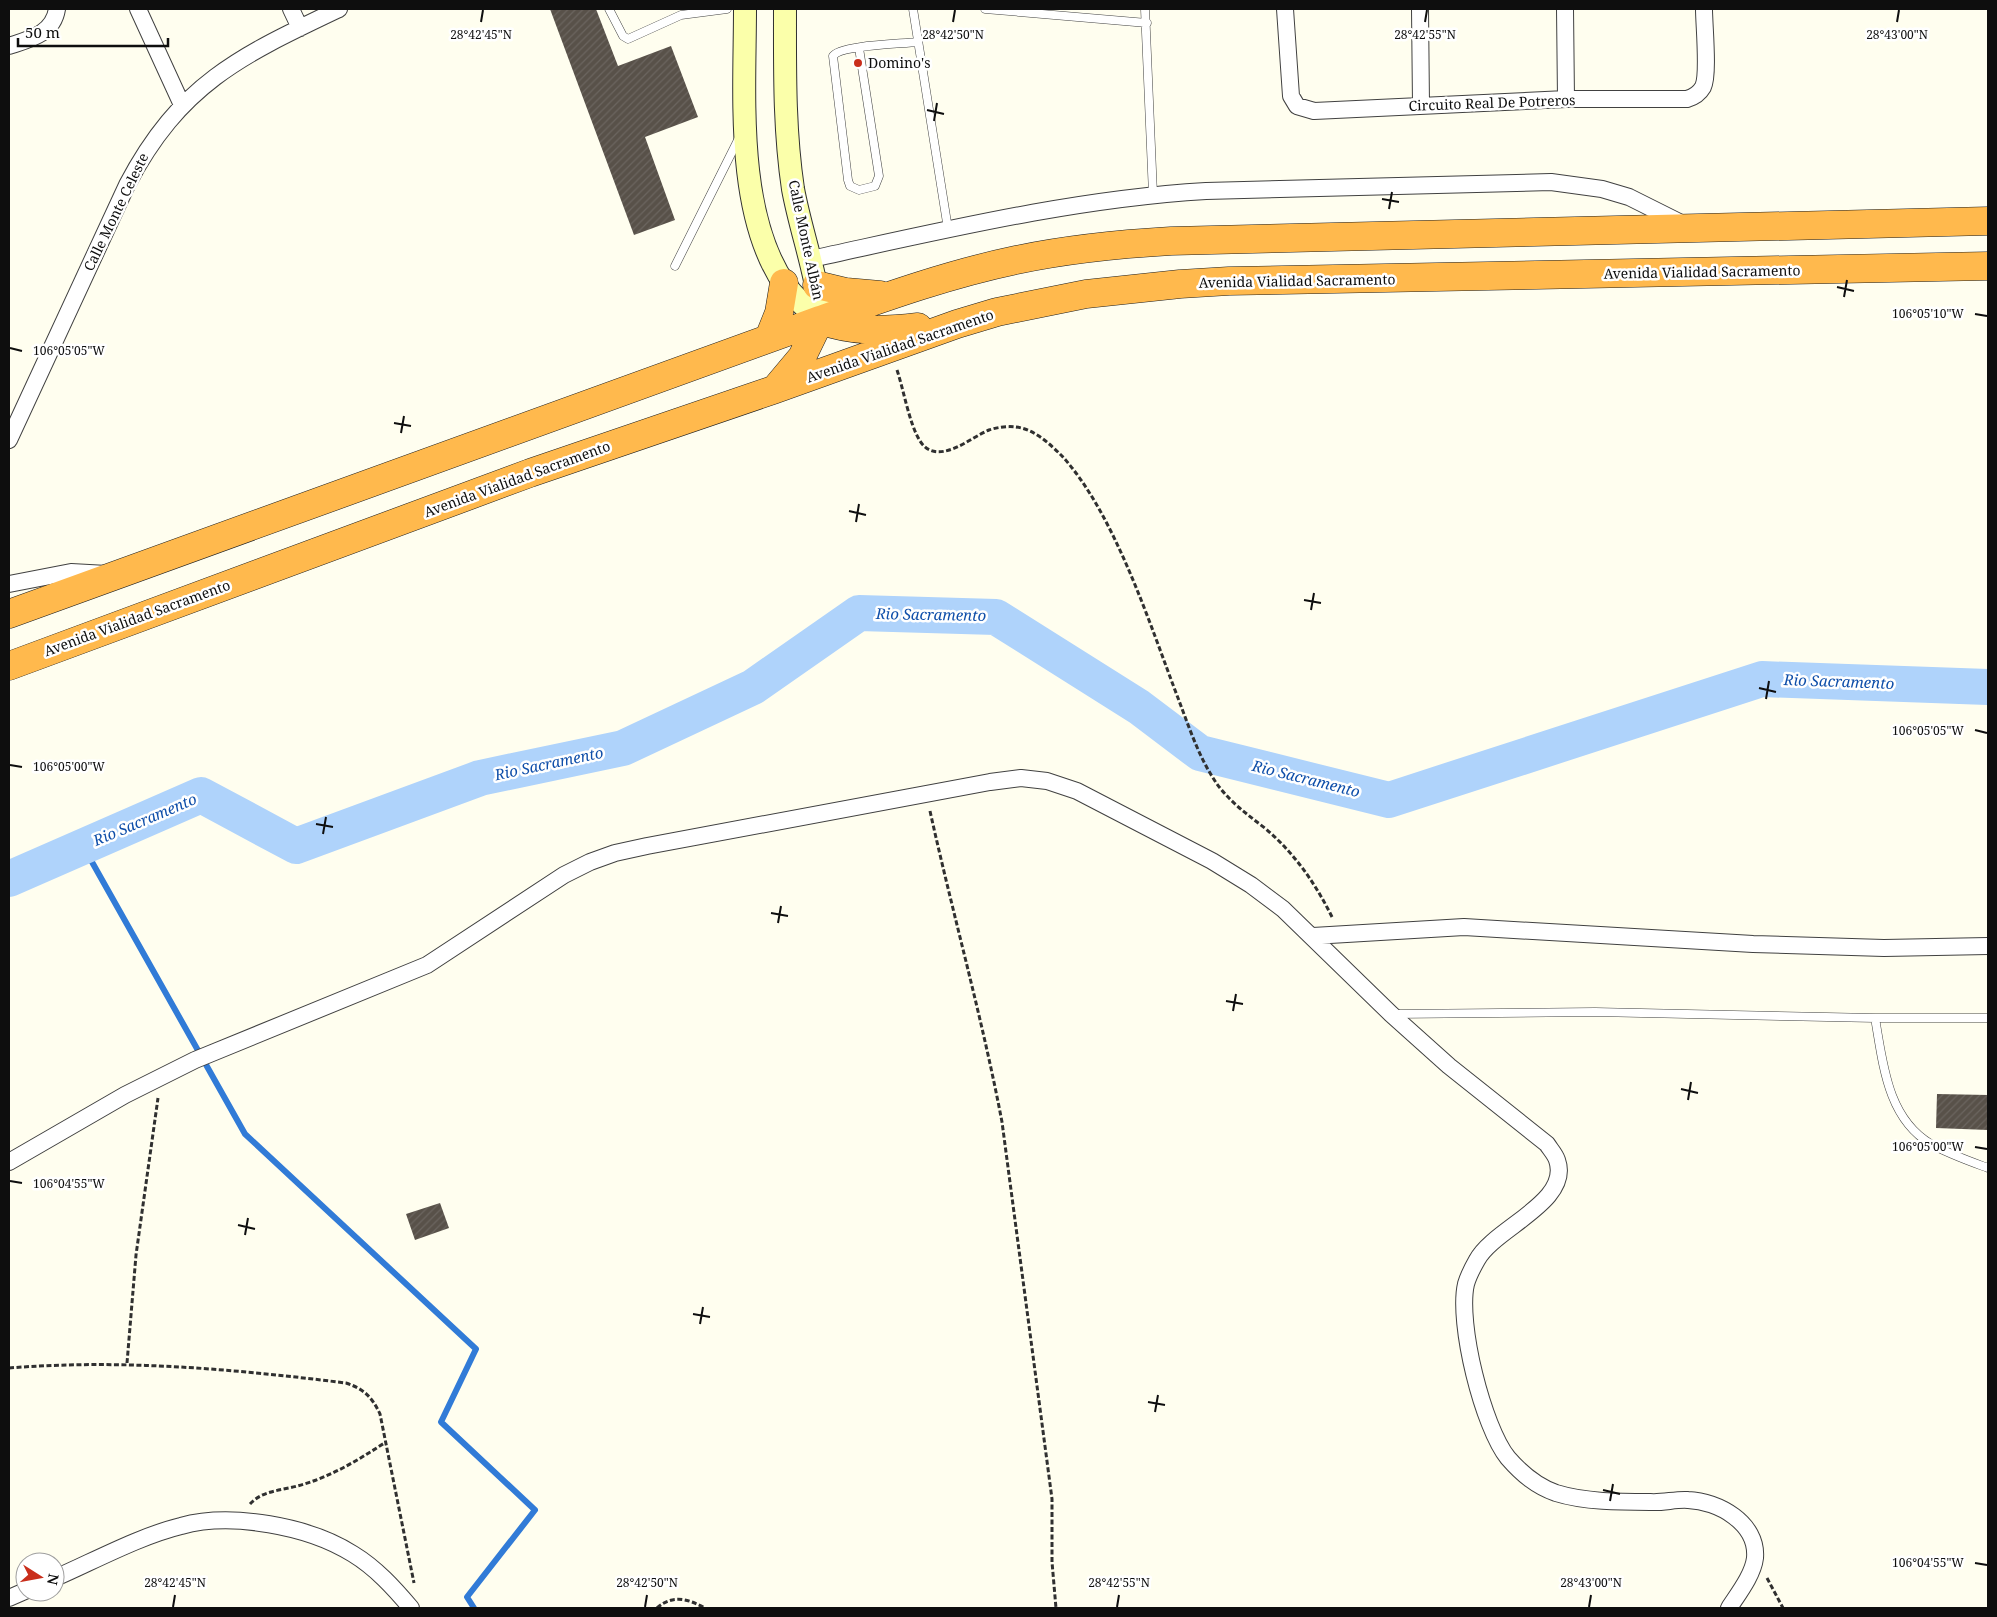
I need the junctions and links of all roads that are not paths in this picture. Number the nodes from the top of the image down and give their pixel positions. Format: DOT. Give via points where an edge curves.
graph roads {
  1 [pos="57,9"];
  2 [pos="138,9"];
  3 [pos="291,9"];
  4 [pos="339,9"];
  5 [pos="609,9"];
  6 [pos="727,9"];
  7 [pos="745,9"];
  8 [pos="785,9"];
  9 [pos="913,9"];
  10 [pos="990,9"];
  11 [pos="1145,9"];
  12 [pos="1284,9"];
  13 [pos="1420,9"];
  14 [pos="1565,9"];
  15 [pos="1704,9"];
  16 [pos="680,12"];
  17 [pos="1147,23"];
  18 [pos="300,28"];
  19 [pos="917,42"];
  20 [pos="9,46"];
  21 [pos="859,48"];
  22 [pos="1566,99"];
  23 [pos="182,105"];
  24 [pos="1421,106"];
  25 [pos="745,128"];
  26 [pos="1153,194"];
  27 [pos="1988,221"];
  28 [pos="1690,228"];
  29 [pos="948,229"];
  30 [pos="810,259"];
  31 [pos="675,266"];
  32 [pos="1988,266"];
  33 [pos="784,283"];
  34 [pos="817,285"];
  35 [pos="892,295"];
  36 [pos="820,320"];
  37 [pos="957,324"];
  38 [pos="769,338"];
  39 [pos="773,390"];
  40 [pos="9,440"];
  41 [pos="114,575"];
  42 [pos="9,584"];
  43 [pos="9,614"];
  44 [pos="9,666"];
  45 [pos="1313,936"];
  46 [pos="1988,946"];
  47 [pos="1391,1014"];
  48 [pos="1875,1018"];
  49 [pos="1988,1018"];
  50 [pos="9,1162"];
  51 [pos="1988,1168"];
  52 [pos="65,1574"];
  53 [pos="411,1608"];
  54 [pos="1729,1608"];
  1 -- 20 [label="street" via="43,33"];
  2 -- 23 [label="street"];
  3 -- 18 [label="street"];
  4 -- 18 [label="street, Calle Monte Celeste"];
  5 -- 16 [label="lane" via="623,36 628,38"];
  6 -- 16 [label="lane"];
  7 -- 25 [label="main road, Calle Monte Albán"];
  8 -- 30 [label="main road, Calle Monte Albán" via="785,93 790,162 797,210"];
  9 -- 19 [label="lane"];
  10 -- 17 [label="lane"];
  11 -- 17 [label="lane"];
  12 -- 24 [label="street, Circuito Real De Potreros" via="1291,96 1297,106 1314,111"];
  13 -- 24 [label="street"];
  14 -- 22 [label="street"];
  15 -- 22 [label="street, Circuito Real De Potreros" via="1706,75 1704,86 1694,97"];
  17 -- 26 [label="lane"];
  18 -- 23 [label="street, Calle Monte Celeste" via="216,75"];
  19 -- 21 [label="lane"];
  19 -- 29 [label="lane"];
  21 -- 21 [label="lane" via="835,53 833,62 848,180 850,186 859,190 875,186 879,176"];
  22 -- 24 [label="street, Circuito Real De Potreros"];
  23 -- 40 [label="street, Calle Monte Celeste" via="152,141 127,185"];
  25 -- 31 [label="lane"];
  25 -- 33 [label="main road, Calle Monte Albán" via="751,190 758,220 766,246"];
  26 -- 28 [label="street" via="1334,186 1551,182 1602,189 1629,197"];
  26 -- 29 [label="street" via="1059,207"];
  27 -- 28 [label="highway"];
  28 -- 35 [label="highway" via="1171,240 1112,245 1016,260"];
  29 -- 30 [label="street"];
  30 -- 34 [label="main road, Calle Monte Albán"];
  32 -- 37 [label="highway, Avenida Vialidad Sacramento" via="1180,284 1077,296 997,312"];
  33 -- 36 [label="main road, Calle Monte Albán"];
  33 -- 38 [label="highway" via="779,313"];
  34 -- 35 [label="highway" via="858,293"];
  34 -- 36 [label="main road, Calle Monte Albán"];
  35 -- 36 [label="highway"];
  36 -- 37 [label="highway" via="849,329 880,331"];
  36 -- 38 [label="highway"];
  36 -- 39 [label="highway" via="802,357"];
  37 -- 39 [label="highway, Avenida Vialidad Sacramento"];
  38 -- 41 [label="highway"];
  39 -- 44 [label="highway, Avenida Vialidad Sacramento" via="530,473"];
  41 -- 42 [label="street" via="71,572"];
  41 -- 43 [label="highway"];
  45 -- 46 [label="street" via="1464,927 1762,944 1884,948"];
  45 -- 47 [label="street"];
  45 -- 50 [label="street" via="1283,908 1212,861 1078,791 1047,781 1021,778 926,793 623,851 590,862 564,875 427,965 231,1044 162,1076"];
  47 -- 48 [label="lane" via="1595,1012"];
  47 -- 54 [label="street" via="1449,1066 1547,1144 1557,1159 1559,1176 1551,1193 1491,1242 1477,1259 1466,1284 1467,1337 1487,1419 1507,1456 1535,1484 1557,1493 1583,1498 1652,1502 1688,1500 1709,1503 1730,1512 1742,1523 1752,1541 1755,1558"];
  48 -- 49 [label="lane"];
  48 -- 51 [label="lane" via="1889,1089 1907,1123 1930,1143"];
  52 -- 53 [label="street" via="181,1525 236,1521 294,1530 331,1542 353,1553 393,1587"];
}
